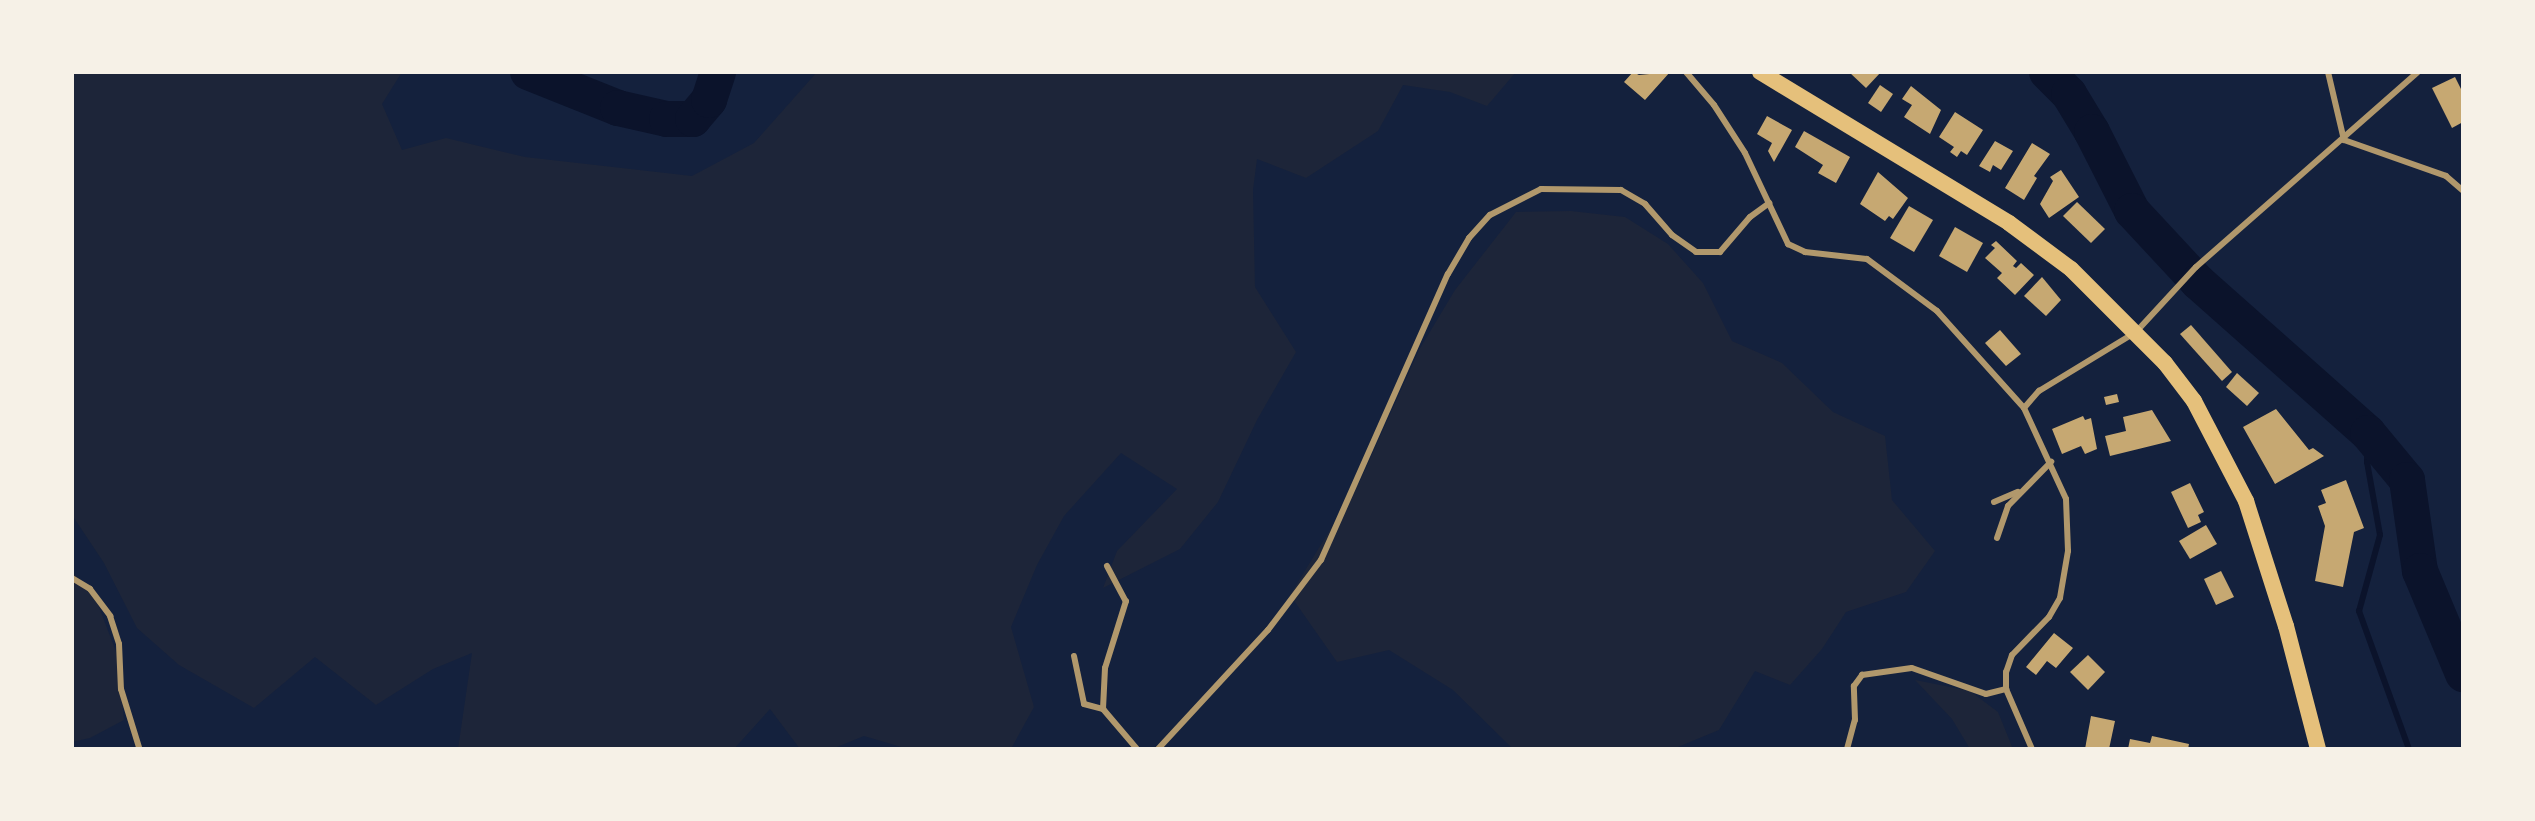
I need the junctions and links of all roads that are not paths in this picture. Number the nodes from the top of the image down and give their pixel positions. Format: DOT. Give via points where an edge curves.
graph roads {
  1 [pos="1686,72"];
  2 [pos="1760,72"];
  3 [pos="2328,72"];
  4 [pos="2418,72"];
  5 [pos="2344,140"];
  6 [pos="2463,190"];
  7 [pos="1769,203"];
  8 [pos="2136,332"];
  9 [pos="2024,408"];
  10 [pos="2051,462"];
  11 [pos="2020,491"];
  12 [pos="1994,502"];
  13 [pos="1997,538"];
  14 [pos="1107,566"];
  15 [pos="72,578"];
  16 [pos="1074,656"];
  17 [pos="2007,689"];
  18 [pos="1103,709"];
  19 [pos="139,748"];
  20 [pos="1137,749"];
  21 [pos="1158,749"];
  22 [pos="1847,749"];
  23 [pos="2032,749"];
  24 [pos="2318,749"];
  1 -- 7 [label="street" via="1714,105 1745,153"];
  2 -- 8 [label="highway" via="2009,222 2071,268"];
  3 -- 5 [label="street"];
  4 -- 5 [label="street"];
  5 -- 6 [label="street" via="2446,176"];
  5 -- 8 [label="street" via="2196,267"];
  7 -- 9 [label="street" via="1788,244 1805,252 1867,259 1938,311"];
  7 -- 21 [label="street" via="1750,217 1720,252 1696,252 1672,235 1645,204 1621,190 1541,189 1490,215 1469,238 1448,274 1321,560 1268,630"];
  8 -- 9 [label="street" via="2039,391"];
  8 -- 24 [label="highway" via="2193,401 2246,501 2283,615"];
  9 -- 10 [label="street"];
  10 -- 11 [label="street"];
  10 -- 17 [label="street" via="2066,499 2068,551 2060,598 2049,617 2012,655 2006,672"];
  11 -- 12 [label="street"];
  11 -- 13 [label="street" via="2008,506"];
  14 -- 18 [label="street" via="1125,601 1105,668"];
  15 -- 19 [label="street" via="90,589 110,616 119,644 121,689"];
  16 -- 18 [label="street" via="1084,704"];
  17 -- 22 [label="street" via="1986,694 1912,668 1862,675 1854,686 1855,720"];
  17 -- 23 [label="street"];
  18 -- 20 [label="street"];
}
